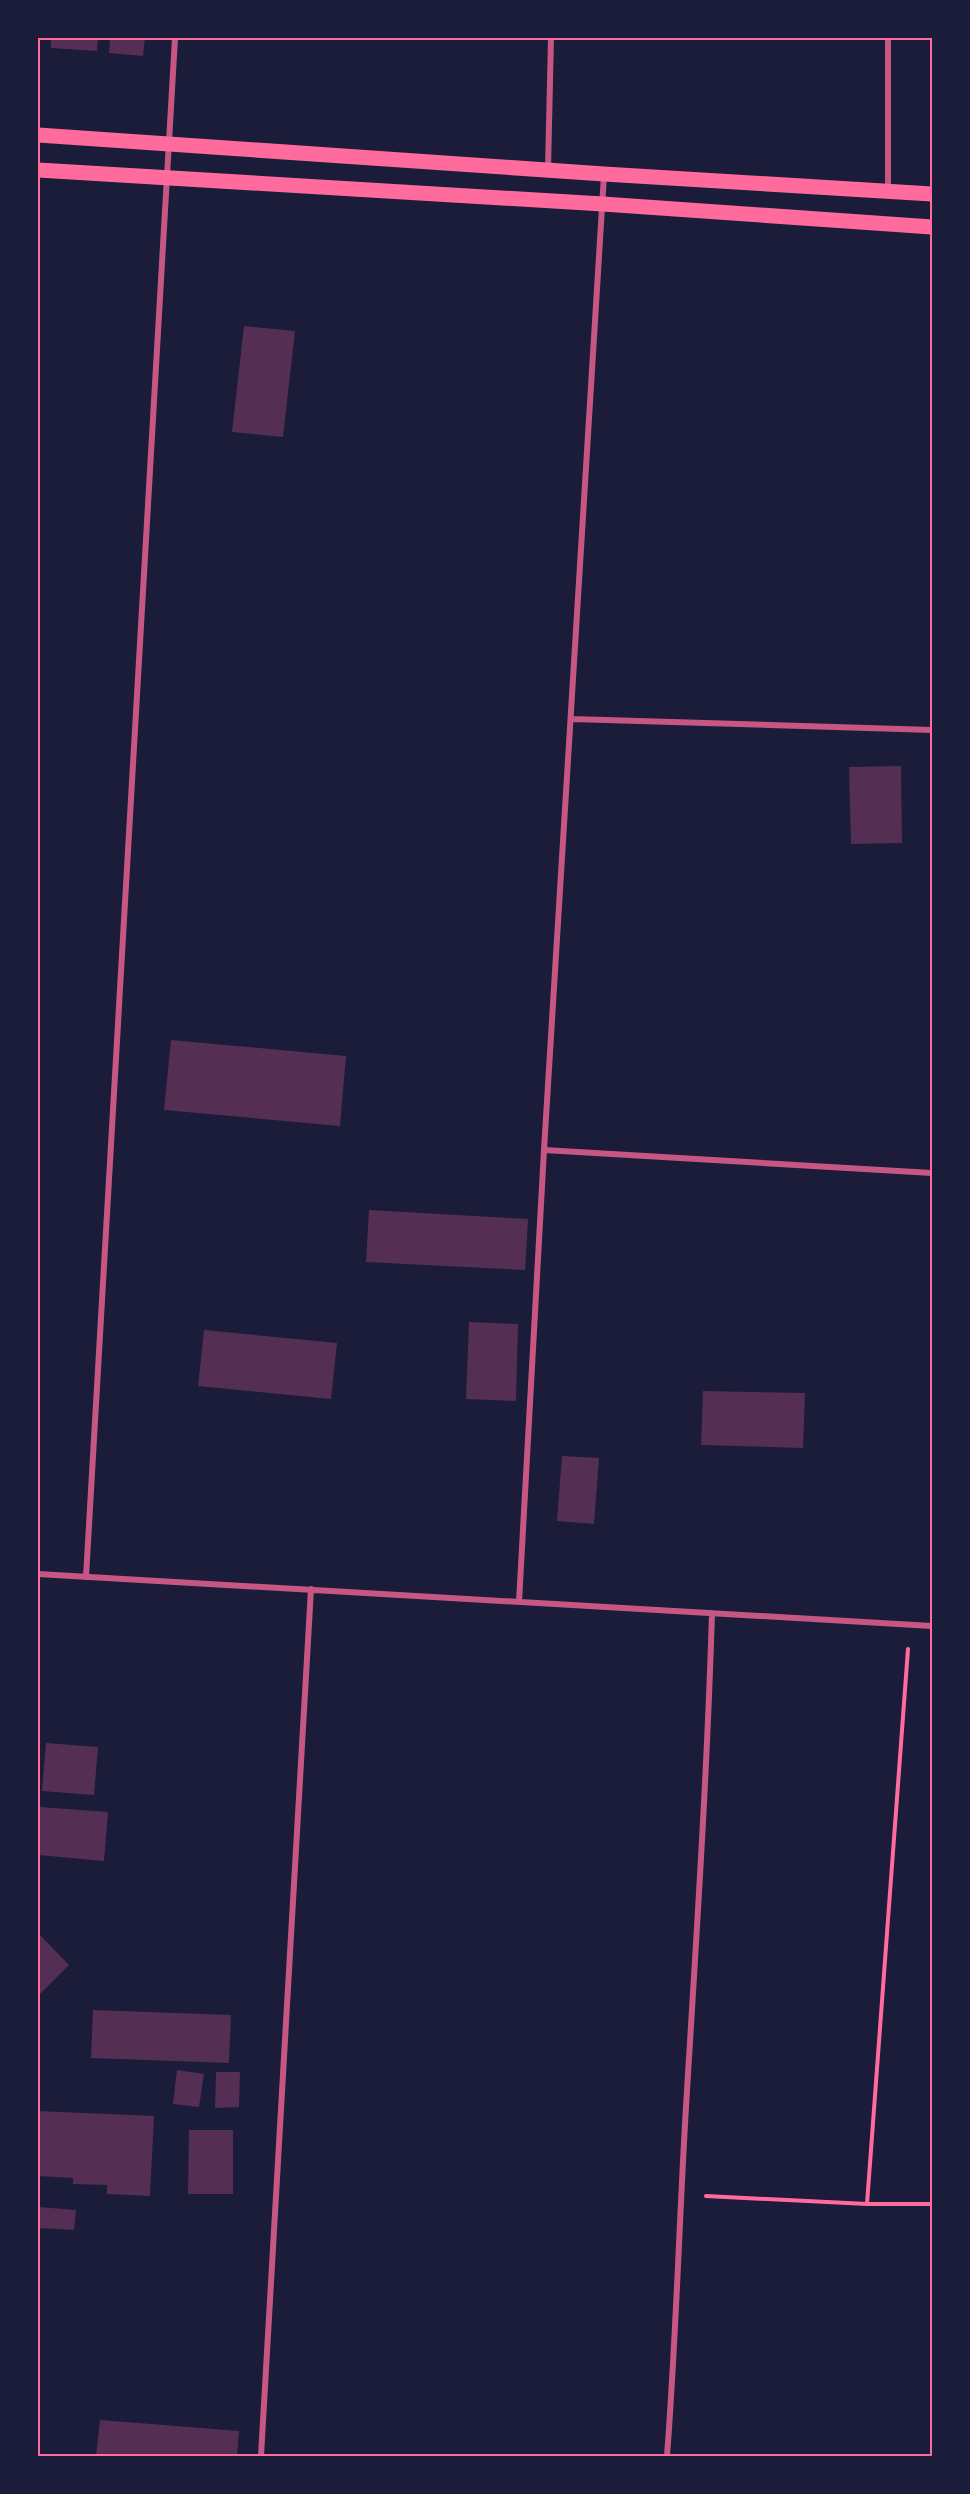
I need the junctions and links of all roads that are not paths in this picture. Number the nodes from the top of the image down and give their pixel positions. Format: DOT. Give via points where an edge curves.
graph roads {
  1 [pos="175,38"];
  2 [pos="551,38"];
  3 [pos="888,38"];
  4 [pos="38,135"];
  5 [pos="168,143"];
  6 [pos="548,169"];
  7 [pos="38,170"];
  8 [pos="604,174"];
  9 [pos="166,178"];
  10 [pos="888,191"];
  11 [pos="933,194"];
  12 [pos="603,204"];
  13 [pos="933,227"];
  14 [pos="572,719"];
  15 [pos="933,730"];
  16 [pos="544,1150"];
  17 [pos="933,1173"];
  18 [pos="38,1574"];
  19 [pos="86,1577"];
  20 [pos="311,1589"];
  21 [pos="519,1602"];
  22 [pos="712,1613"];
  23 [pos="933,1626"];
  24 [pos="261,2457"];
  25 [pos="667,2457"];
  1 -- 5 [label="street"];
  2 -- 6 [label="street"];
  3 -- 10 [label="street"];
  4 -- 5 [label="main road"];
  5 -- 6 [label="main road"];
  5 -- 9 [label="street"];
  6 -- 8 [label="main road"];
  7 -- 9 [label="main road"];
  8 -- 10 [label="main road"];
  8 -- 12 [label="street"];
  9 -- 12 [label="main road"];
  9 -- 19 [label="street"];
  10 -- 11 [label="main road"];
  12 -- 13 [label="main road"];
  12 -- 14 [label="street"];
  14 -- 15 [label="street"];
  14 -- 16 [label="street"];
  16 -- 17 [label="street"];
  16 -- 21 [label="street"];
  18 -- 19 [label="street"];
  19 -- 20 [label="street"];
  20 -- 21 [label="street"];
  20 -- 24 [label="street"];
  21 -- 22 [label="street"];
  22 -- 23 [label="street"];
  22 -- 25 [label="street"];
}
